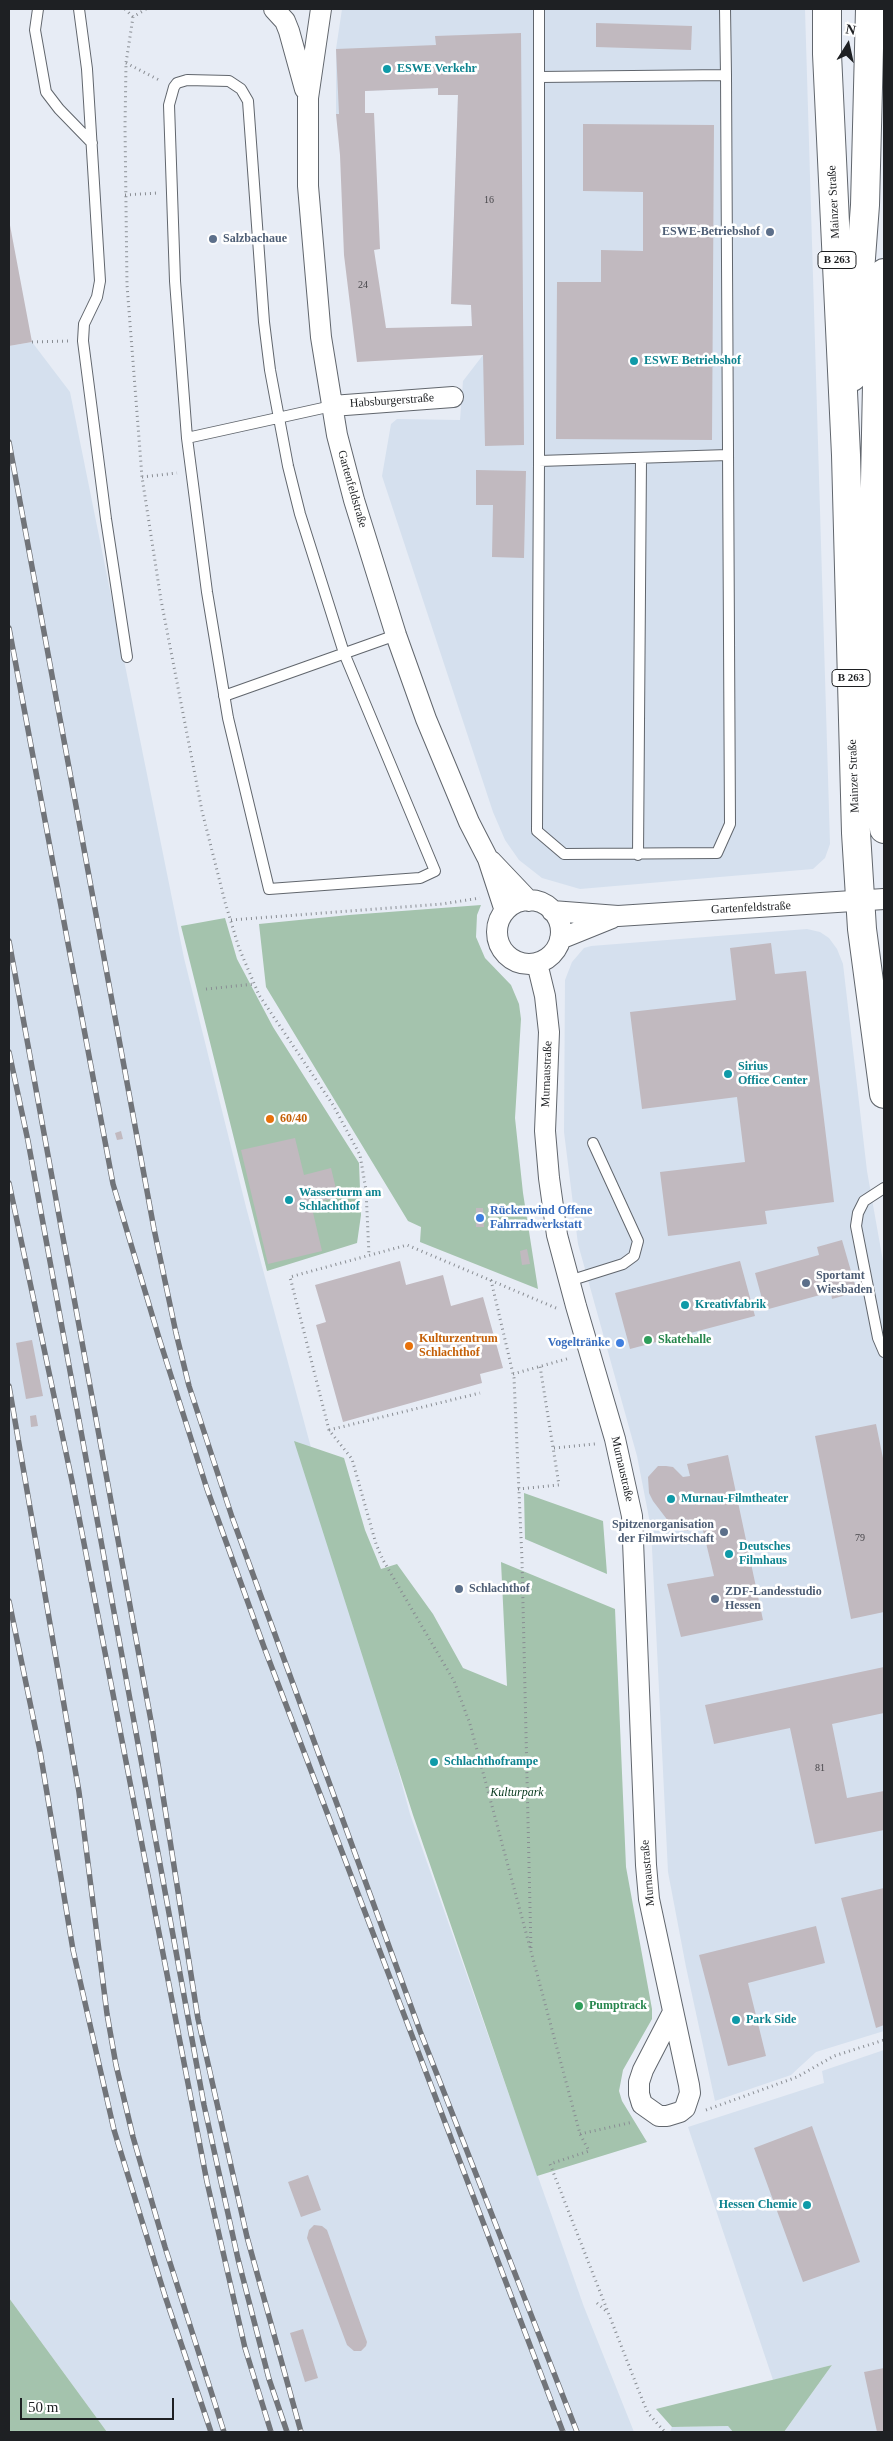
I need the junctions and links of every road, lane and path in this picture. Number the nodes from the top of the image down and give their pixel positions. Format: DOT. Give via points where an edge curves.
graph roads {
  1 [pos="38,9"];
  2 [pos="79,9"];
  3 [pos="125,9"];
  4 [pos="146,9"];
  5 [pos="274,9"];
  6 [pos="321,9"];
  7 [pos="539,9"];
  8 [pos="725,9"];
  9 [pos="827,9"];
  10 [pos="870,9"];
  11 [pos="133,17"];
  12 [pos="126,63"];
  13 [pos="726,75"];
  14 [pos="540,77"];
  15 [pos="174,87"];
  16 [pos="308,98"];
  17 [pos="92,143"];
  18 [pos="171,193"];
  19 [pos="125,195"];
  20 [pos="865,205"];
  21 [pos="884,284"];
  22 [pos="878,336"];
  23 [pos="83,341"];
  24 [pos="32,342"];
  25 [pos="453,397"];
  26 [pos="332,406"];
  27 [pos="278,418"];
  28 [pos="187,438"];
  29 [pos="728,455"];
  30 [pos="846,455"];
  31 [pos="641,459"];
  32 [pos="539,461"];
  33 [pos="191,472"];
  34 [pos="142,477"];
  35 [pos="878,579"];
  36 [pos="396,635"];
  37 [pos="344,653"];
  38 [pos="127,657"];
  39 [pos="224,696"];
  40 [pos="880,706"];
  41 [pos="884,829"];
  42 [pos="638,855"];
  43 [pos="488,858"];
  44 [pos="486,897"];
  45 [pos="872,900"];
  46 [pos="530,901"];
  47 [pos="552,910"];
  48 [pos="505,911"];
  49 [pos="618,916"];
  50 [pos="231,920"];
  51 [pos="560,939"];
  52 [pos="536,963"];
  53 [pos="255,984"];
  54 [pos="206,989"];
  55 [pos="884,1094"];
  56 [pos="593,1143"];
  57 [pos="884,1188"];
  58 [pos="369,1255"];
  59 [pos="491,1280"];
  60 [pos="570,1281"];
  61 [pos="540,1301"];
  62 [pos="590,1352"];
  63 [pos="884,1352"];
  64 [pos="540,1366"];
  65 [pos="513,1374"];
  66 [pos="480,1393"];
  67 [pos="329,1430"];
  68 [pos="615,1439"];
  69 [pos="554,1448"];
  70 [pos="518,1489"];
  71 [pos="531,1957"];
  72 [pos="673,2012"];
  73 [pos="884,2040"];
  74 [pos="650,2110"];
  75 [pos="705,2110"];
  76 [pos="580,2134"];
  77 [pos="597,2303"];
  78 [pos="608,2311"];
  79 [pos="665,2432"];
  1 -- 17 [label="lane" via="36,30 46,92"];
  2 -- 17 [label="lane" via="88,69"];
  3 -- 11 [label="path"];
  4 -- 11 [label="path"];
  5 -- 16 [label="street, Gartenfeldstraße" via="289,31"];
  6 -- 16 [label="street, Gartenfeldstraße"];
  7 -- 14 [label="lane"];
  8 -- 13 [label="lane"];
  9 -- 30 [label="main road, Mainzer Straße / B 263"];
  10 -- 20 [label="main road, Mainzer Straße"];
  11 -- 12 [label="path"];
  12 -- 15 [label="path"];
  12 -- 19 [label="path"];
  13 -- 14 [label="lane"];
  13 -- 29 [label="lane"];
  14 -- 32 [label="lane"];
  15 -- 18 [label="lane" via="169,104"];
  15 -- 27 [label="lane" via="187,80 223,80 241,89 248,101 264,322"];
  16 -- 26 [label="street, Gartenfeldstraße" via="310,226 321,337"];
  17 -- 23 [label="lane" via="100,281 97,297 84,324"];
  18 -- 19 [label="path"];
  18 -- 28 [label="lane" via="174,282"];
  19 -- 34 [label="path"];
  20 -- 22 [label="main road, Mainzer Straße"];
  20 -- 30 [label="main road, Mainzer Straße"];
  21 -- 22 [label="main road, Mainzer Straße"];
  22 -- 35 [label="main road, Mainzer Straße"];
  23 -- 24 [label="path"];
  23 -- 38 [label="lane"];
  25 -- 26 [label="street, Habsburgerstraße"];
  26 -- 27 [label="lane"];
  26 -- 36 [label="street, Gartenfeldstraße" via="354,500"];
  27 -- 28 [label="lane"];
  27 -- 37 [label="lane" via="300,514"];
  28 -- 33 [label="lane"];
  29 -- 31 [label="lane"];
  29 -- 42 [label="lane" via="730,824 717,853"];
  30 -- 45 [label="main road, Mainzer Straße / B 263" via="851,707"];
  31 -- 32 [label="lane"];
  31 -- 42 [label="lane"];
  32 -- 42 [label="lane" via="537,831 564,854"];
  33 -- 34 [label="path"];
  33 -- 39 [label="lane"];
  34 -- 50 [label="path" via="180,705 202,810"];
  35 -- 40 [label="main road, Mainzer Straße / B 263" via="873,636"];
  36 -- 37 [label="lane"];
  36 -- 43 [label="street, Gartenfeldstraße" via="426,720 469,822"];
  37 -- 39 [label="lane"];
  37 -- 39 [label="lane" via="435,871 420,878 269,889"];
  40 -- 41 [label="main road, Mainzer Straße / B 263"];
  43 -- 46 [label="street, Gartenfeldstraße"];
  43 -- 48 [label="street, Gartenfeldstraße"];
  44 -- 50 [label="path" via="442,904"];
  45 -- 49 [label="street, Gartenfeldstraße"];
  45 -- 55 [label="main road, Mainzer Straße" via="867,963"];
  46 -- 47 [label="street"];
  46 -- 48 [label="street"];
  47 -- 49 [label="street, Gartenfeldstraße"];
  47 -- 51 [label="street" via="560,926"];
  48 -- 52 [label="street" via="497,927 499,945 519,963"];
  49 -- 51 [label="street, Gartenfeldstraße"];
  50 -- 53 [label="path"];
  51 -- 52 [label="street" via="549,956"];
  52 -- 60 [label="street, Murnaustraße" via="545,996 549,1032 545,1131 548,1178 557,1235"];
  53 -- 54 [label="path"];
  53 -- 58 [label="path" via="333,1105 360,1155 366,1190"];
  56 -- 60 [label="lane" via="638,1241 634,1256 623,1264"];
  57 -- 63 [label="lane" via="864,1201 856,1226 878,1338"];
  58 -- 59 [label="path" via="407,1245"];
  58 -- 67 [label="path" via="290,1277"];
  59 -- 61 [label="path"];
  59 -- 65 [label="path"];
  60 -- 62 [label="street, Murnaustraße"];
  62 -- 64 [label="path"];
  62 -- 68 [label="street, Murnaustraße"];
  64 -- 65 [label="path"];
  64 -- 69 [label="path"];
  65 -- 70 [label="path"];
  66 -- 67 [label="path"];
  67 -- 71 [label="path" via="352,1459 371,1529 384,1560 454,1681 470,1724"];
  68 -- 69 [label="path"];
  68 -- 72 [label="street, Murnaustraße" via="634,1538 648,1891"];
  69 -- 70 [label="path" via="559,1485"];
  70 -- 71 [label="path"];
  71 -- 76 [label="path"];
  72 -- 74 [label="street" via="642,2070 639,2082 642,2104"];
  72 -- 74 [label="street, Murnaustraße" via="689,2085 688,2100 685,2108 673,2115 659,2116"];
  73 -- 75 [label="path" via="834,2056 797,2077"];
  74 -- 76 [label="path" via="641,2119"];
  76 -- 78 [label="path" via="588,2151 550,2164"];
  77 -- 78 [label="path"];
  78 -- 79 [label="path" via="648,2413"];
}
